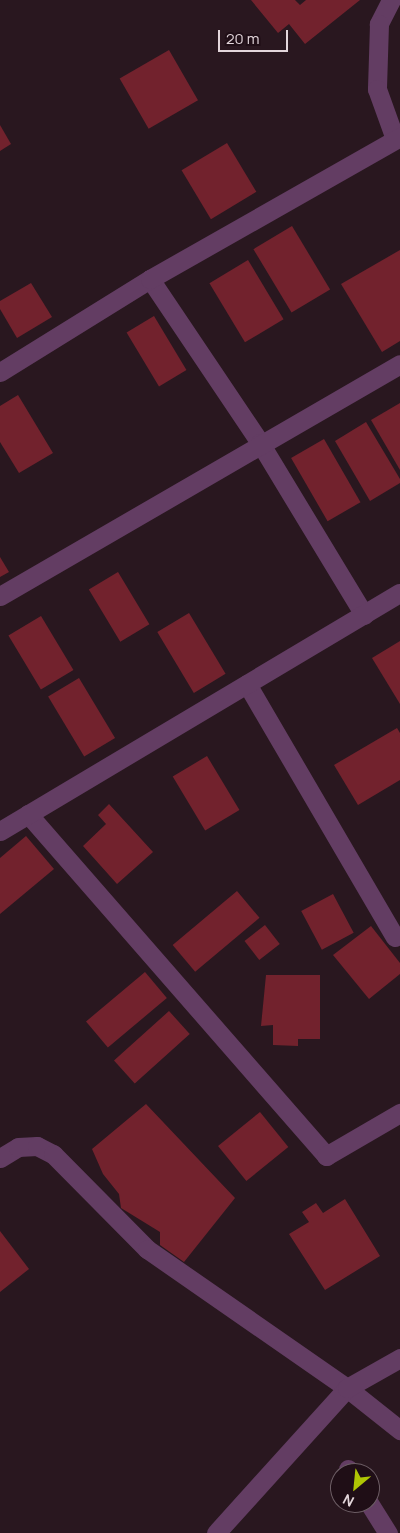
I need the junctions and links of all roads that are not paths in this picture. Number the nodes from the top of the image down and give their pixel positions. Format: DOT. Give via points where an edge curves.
graph roads {
  1 [pos="391,0"];
  2 [pos="398,138"];
  3 [pos="150,279"];
  4 [pos="400,364"];
  5 [pos="0,372"];
  6 [pos="260,443"];
  7 [pos="400,593"];
  8 [pos="0,596"];
  9 [pos="364,615"];
  10 [pos="247,684"];
  11 [pos="28,814"];
  12 [pos="0,831"];
  13 [pos="395,937"];
  14 [pos="400,1113"];
  15 [pos="0,1158"];
  16 [pos="400,1358"];
  17 [pos="347,1388"];
  18 [pos="400,1430"];
  19 [pos="375,1513"];
  20 [pos="216,1533"];
  21 [pos="388,1533"];
  1 -- 2 [label="street" via="379,24 378,89"];
  2 -- 3 [label="street"];
  3 -- 5 [label="street"];
  3 -- 6 [label="street"];
  4 -- 6 [label="street"];
  6 -- 8 [label="street"];
  6 -- 9 [label="street"];
  7 -- 9 [label="street"];
  9 -- 10 [label="street"];
  10 -- 11 [label="street"];
  10 -- 13 [label="street"];
  11 -- 12 [label="street"];
  11 -- 14 [label="street" via="326,1156"];
  15 -- 17 [label="street" via="18,1147 37,1146 53,1154 147,1249"];
  16 -- 17 [label="street"];
  17 -- 18 [label="street"];
  17 -- 20 [label="street"];
  19 -- 21 [label="street"];
}
